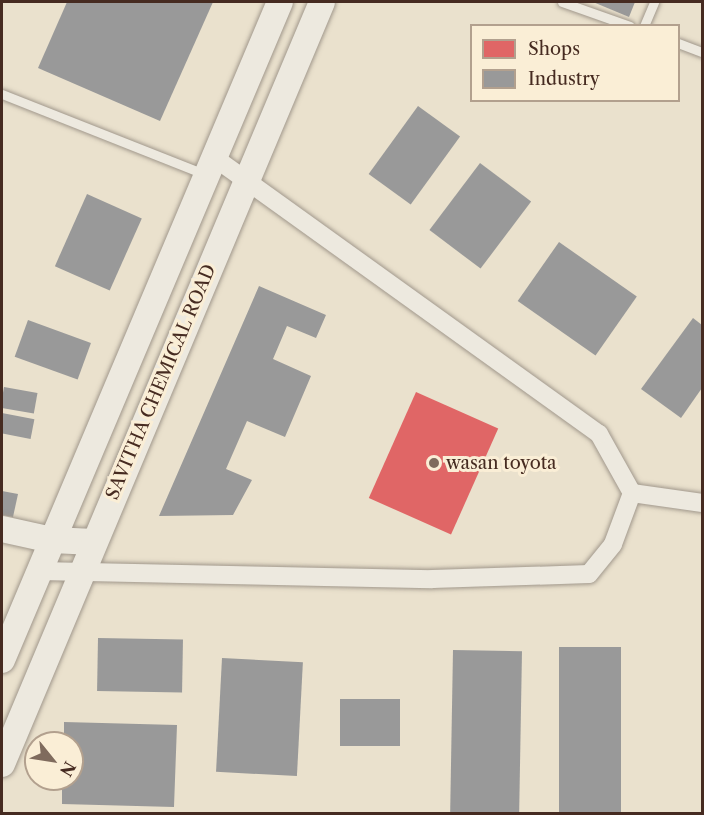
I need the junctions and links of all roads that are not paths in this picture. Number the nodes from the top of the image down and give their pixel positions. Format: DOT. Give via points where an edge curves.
graph roads {
  1 [pos="280,2"];
  2 [pos="322,2"];
  3 [pos="562,2"];
  4 [pos="654,2"];
  5 [pos="624,24"];
  6 [pos="645,24"];
  7 [pos="680,44"];
  8 [pos="702,52"];
  9 [pos="2,94"];
  10 [pos="210,166"];
  11 [pos="247,178"];
  12 [pos="632,493"];
  13 [pos="702,503"];
  14 [pos="2,530"];
  15 [pos="52,540"];
  16 [pos="94,542"];
  17 [pos="39,571"];
  18 [pos="82,573"];
  19 [pos="2,660"];
  20 [pos="2,764"];
  1 -- 10 [label="main road"];
  2 -- 11 [label="main road, SAVITHA CHEMICAL ROAD"];
  3 -- 5 [label="lane"];
  4 -- 6 [label="lane"];
  7 -- 8 [label="lane"];
  9 -- 10 [label="lane"];
  10 -- 11 [label="street"];
  10 -- 15 [label="main road"];
  11 -- 12 [label="street" via="599,434"];
  11 -- 16 [label="main road, SAVITHA CHEMICAL ROAD"];
  12 -- 13 [label="street"];
  12 -- 18 [label="street" via="613,544 589,574 432,579"];
  14 -- 15 [label="main road"];
  15 -- 16 [label="main road"];
  15 -- 17 [label="main road"];
  16 -- 18 [label="main road, SAVITHA CHEMICAL ROAD"];
  17 -- 18 [label="street"];
  17 -- 19 [label="main road"];
  18 -- 20 [label="main road, SAVITHA CHEMICAL ROAD"];
}
